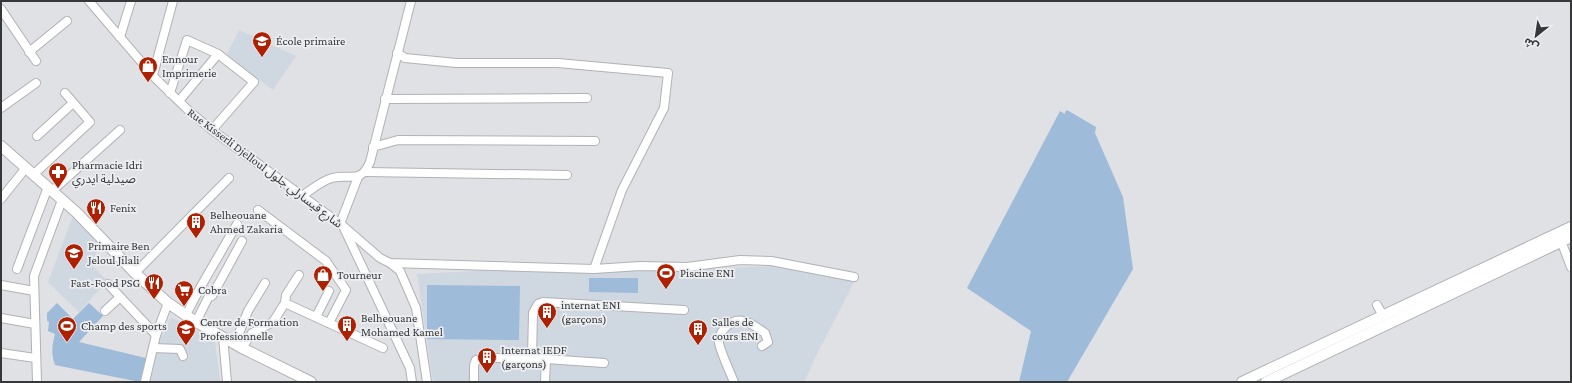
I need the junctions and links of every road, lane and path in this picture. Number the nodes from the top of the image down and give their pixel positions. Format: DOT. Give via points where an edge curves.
graph roads {
  1 [pos="89,1"];
  2 [pos="131,1"];
  3 [pos="411,1"];
  4 [pos="171,2"];
  5 [pos="1,9"];
  6 [pos="67,21"];
  7 [pos="120,37"];
  8 [pos="29,52"];
  9 [pos="397,53"];
  10 [pos="218,54"];
  11 [pos="36,61"];
  12 [pos="153,75"];
  13 [pos="36,83"];
  14 [pos="170,93"];
  15 [pos="65,94"];
  16 [pos="587,98"];
  17 [pos="385,100"];
  18 [pos="179,102"];
  19 [pos="73,103"];
  20 [pos="1,108"];
  21 [pos="120,130"];
  22 [pos="212,130"];
  23 [pos="37,136"];
  24 [pos="595,141"];
  25 [pos="373,147"];
  26 [pos="3,151"];
  27 [pos="29,172"];
  28 [pos="366,172"];
  29 [pos="567,175"];
  30 [pos="358,177"];
  31 [pos="229,178"];
  32 [pos="50,189"];
  33 [pos="302,196"];
  34 [pos="1,199"];
  35 [pos="62,200"];
  36 [pos="258,210"];
  37 [pos="237,224"];
  38 [pos="342,225"];
  39 [pos="1571,227"];
  40 [pos="1571,237"];
  41 [pos="242,241"];
  42 [pos="1561,241"];
  43 [pos="390,263"];
  44 [pos="1571,267"];
  45 [pos="594,268"];
  46 [pos="17,269"];
  47 [pos="134,273"];
  48 [pos="299,275"];
  49 [pos="854,277"];
  50 [pos="265,283"];
  51 [pos="108,284"];
  52 [pos="1,285"];
  53 [pos="34,291"];
  54 [pos="329,291"];
  55 [pos="120,297"];
  56 [pos="168,303"];
  57 [pos="285,303"];
  58 [pos="1377,305"];
  59 [pos="684,310"];
  60 [pos="105,312"];
  61 [pos="186,315"];
  62 [pos="1383,316"];
  63 [pos="316,317"];
  64 [pos="1,318"];
  65 [pos="196,322"];
  66 [pos="329,323"];
  67 [pos="34,324"];
  68 [pos="156,335"];
  69 [pos="223,337"];
  70 [pos="239,346"];
  71 [pos="762,346"];
  72 [pos="153,348"];
  73 [pos="383,348"];
  74 [pos="1,353"];
  75 [pos="183,356"];
  76 [pos="35,358"];
  77 [pos="532,358"];
  78 [pos="546,359"];
  79 [pos="604,363"];
  80 [pos="39,381"];
  81 [pos="145,382"];
  82 [pos="227,382"];
  83 [pos="311,382"];
  84 [pos="412,382"];
  85 [pos="427,382"];
  86 [pos="474,382"];
  87 [pos="545,382"];
  88 [pos="734,382"];
  89 [pos="1242,382"];
  90 [pos="1266,382"];
  1 -- 7 [label="street, Rue Kisserli Djelloul شارع قيسارلي جلول"];
  2 -- 7 [label="street"];
  3 -- 9 [label="street"];
  4 -- 12 [label="street"];
  5 -- 8 [label="street"];
  6 -- 8 [label="street"];
  7 -- 12 [label="street, Rue Kisserli Djelloul شارع قيسارلي جلول"];
  8 -- 11 [label="street"];
  9 -- 17 [label="street"];
  9 -- 45 [label="street" via="405,58 456,63 558,63 668,73 664,108 622,190"];
  10 -- 14 [label="street" via="187,40"];
  10 -- 18 [label="street"];
  10 -- 22 [label="street" via="254,82"];
  12 -- 14 [label="street, Rue Kisserli Djelloul شارع قيسارلي جلول"];
  13 -- 20 [label="street"];
  14 -- 18 [label="street, Rue Kisserli Djelloul شارع قيسارلي جلول"];
  15 -- 19 [label="street"];
  16 -- 17 [label="street"];
  17 -- 25 [label="street"];
  18 -- 22 [label="street, Rue Kisserli Djelloul شارع قيسارلي جلول"];
  19 -- 23 [label="street"];
  19 -- 27 [label="street" via="90,122"];
  21 -- 32 [label="street"];
  22 -- 33 [label="street, Rue Kisserli Djelloul شارع قيسارلي جلول"];
  24 -- 25 [label="street" via="398,140"];
  25 -- 28 [label="street"];
  26 -- 27 [label="main road"];
  27 -- 32 [label="main road"];
  27 -- 34 [label="street"];
  28 -- 29 [label="street"];
  28 -- 30 [label="street"];
  30 -- 33 [label="street" via="331,178"];
  30 -- 38 [label="street"];
  31 -- 47 [label="street"];
  32 -- 35 [label="main road"];
  32 -- 46 [label="street"];
  33 -- 38 [label="street, Rue Kisserli Djelloul شارع قيسارلي جلول"];
  35 -- 47 [label="main road"];
  35 -- 53 [label="street" via="34,276"];
  36 -- 66 [label="street" via="326,261 346,290"];
  37 -- 61 [label="street"];
  38 -- 43 [label="street" via="380,258"];
  38 -- 84 [label="street, Rue Kisserli Djelloul شارع قيسارلي جلول" via="410,368"];
  39 -- 62 [label="main road"];
  40 -- 42 [label="main road"];
  41 -- 65 [label="street"];
  42 -- 44 [label="street"];
  42 -- 90 [label="main road"];
  43 -- 45 [label="street"];
  43 -- 85 [label="street" via="400,271 416,308"];
  45 -- 49 [label="street" via="688,267 740,260 771,261"];
  47 -- 56 [label="main road"];
  48 -- 57 [label="street" via="286,295"];
  50 -- 70 [label="street" via="248,311"];
  51 -- 55 [label="street"];
  52 -- 53 [label="street"];
  53 -- 67 [label="street"];
  54 -- 63 [label="street"];
  55 -- 60 [label="street"];
  55 -- 68 [label="street"];
  56 -- 61 [label="main road"];
  56 -- 68 [label="street"];
  57 -- 63 [label="street"];
  57 -- 70 [label="street" via="273,322 252,333"];
  58 -- 62 [label="street"];
  59 -- 77 [label="street" via="543,302 538,304 533,313"];
  61 -- 65 [label="main road"];
  62 -- 89 [label="main road"];
  63 -- 66 [label="street"];
  64 -- 67 [label="street"];
  65 -- 69 [label="main road"];
  66 -- 73 [label="street"];
  67 -- 76 [label="street"];
  68 -- 72 [label="street"];
  69 -- 70 [label="main road"];
  69 -- 82 [label="street"];
  70 -- 83 [label="main road"];
  71 -- 88 [label="street" via="768,342 765,333 747,322 737,320 729,323 721,332 719,343"];
  72 -- 75 [label="street" via="180,349"];
  72 -- 81 [label="street"];
  74 -- 76 [label="street"];
  76 -- 80 [label="street"];
  77 -- 78 [label="street"];
  77 -- 86 [label="street" via="476,360"];
  78 -- 79 [label="street"];
  78 -- 87 [label="street"];
}
